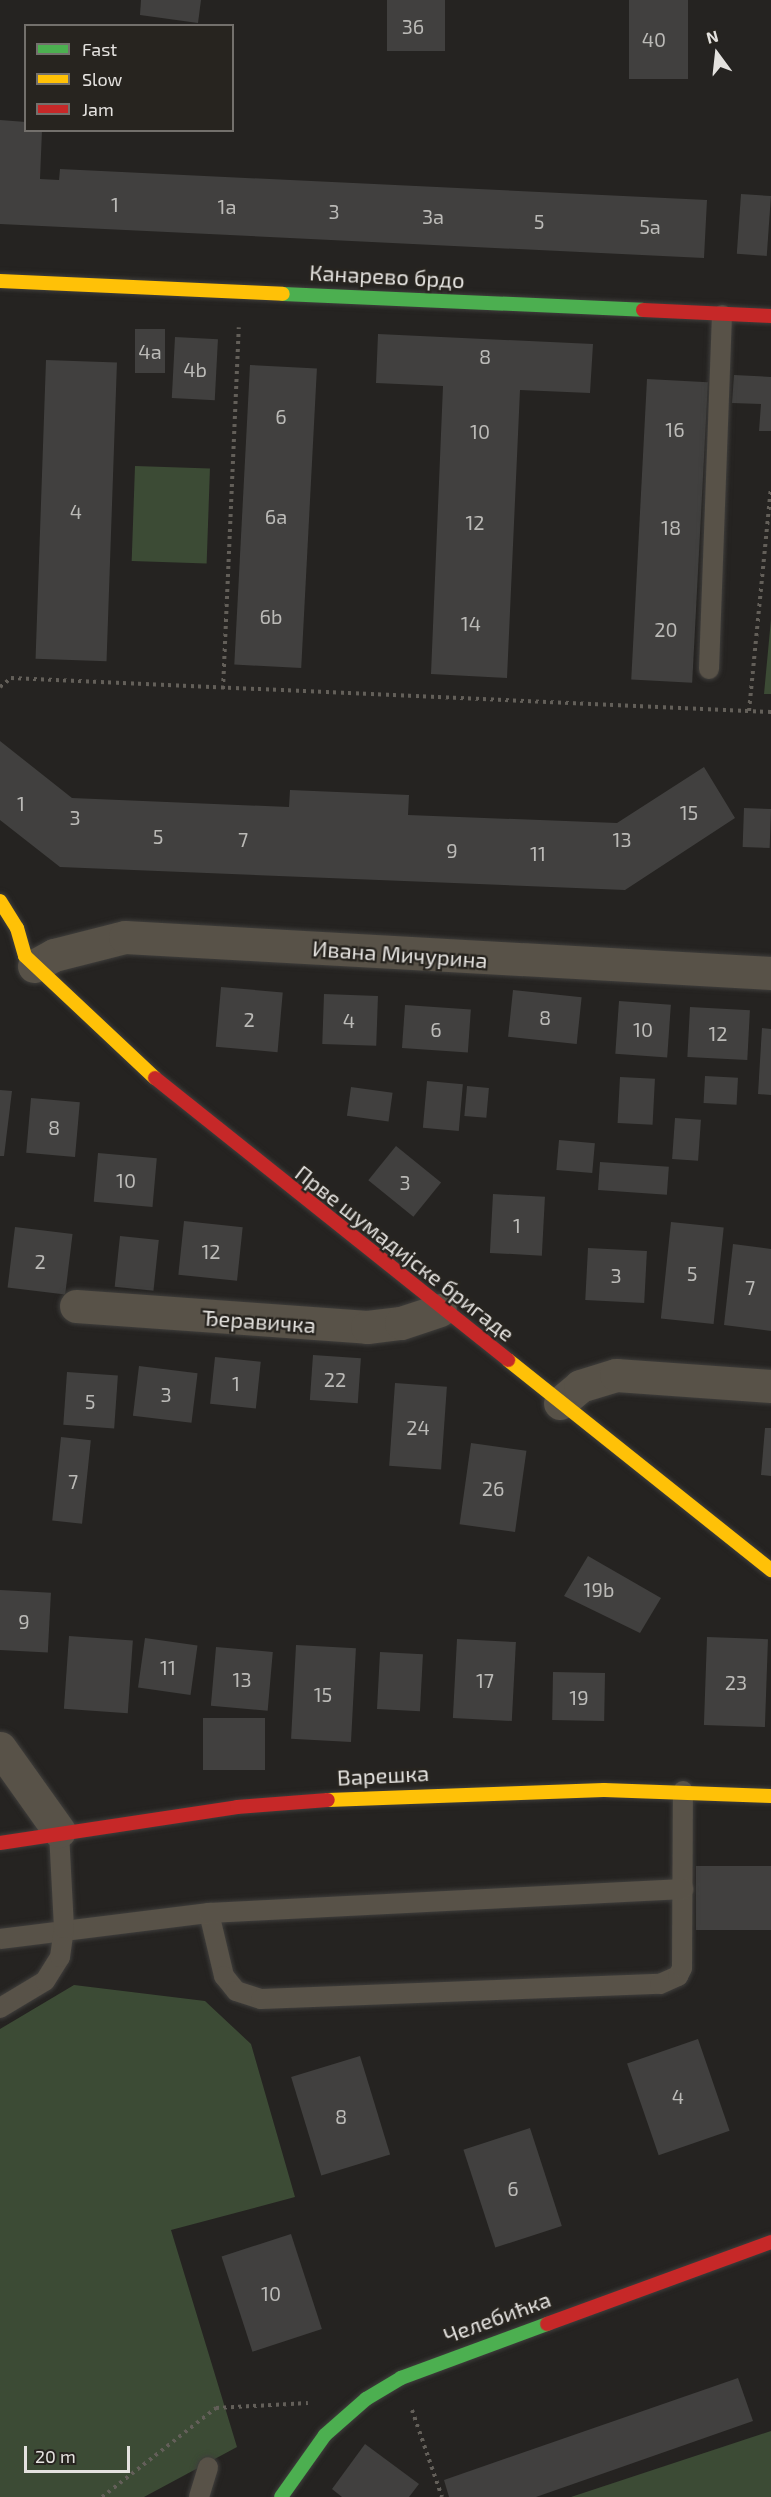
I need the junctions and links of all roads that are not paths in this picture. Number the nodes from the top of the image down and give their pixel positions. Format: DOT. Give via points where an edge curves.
graph roads {
  1 [pos="0,281"];
  2 [pos="722,315"];
  3 [pos="771,316"];
  4 [pos="709,669"];
  5 [pos="0,901"];
  6 [pos="22,957"];
  7 [pos="771,973"];
  8 [pos="76,1306"];
  9 [pos="440,1310"];
  10 [pos="771,1386"];
  11 [pos="560,1403"];
  12 [pos="771,1570"];
  13 [pos="0,1748"];
  14 [pos="683,1791"];
  15 [pos="771,1796"];
  16 [pos="59,1831"];
  17 [pos="0,1843"];
  18 [pos="683,1888"];
  19 [pos="209,1913"];
  20 [pos="64,1928"];
  21 [pos="0,1939"];
  22 [pos="0,2008"];
  23 [pos="771,2242"];
  24 [pos="208,2467"];
  25 [pos="199,2497"];
  26 [pos="281,2497"];
  1 -- 2 [label="street, Канарево брдо"];
  2 -- 3 [label="street, Канарево брдо"];
  2 -- 4 [label="lane"];
  5 -- 6 [label="street, Прве шумадијске бригаде" via="17,928"];
  6 -- 7 [label="street, Ивана Мичурина" via="54,955 125,937"];
  6 -- 9 [label="street, Прве шумадијске бригаде" via="116,1047"];
  8 -- 9 [label="street, Ђеравичка" via="367,1327 401,1323"];
  9 -- 11 [label="street, Прве шумадијске бригаде"];
  10 -- 11 [label="street" via="616,1375 580,1386"];
  11 -- 12 [label="street, Прве шумадијске бригаде"];
  13 -- 16 [label="street"];
  14 -- 15 [label="street, Варешка"];
  14 -- 16 [label="street, Варешка" via="509,1790 335,1798"];
  14 -- 18 [label="lane"];
  16 -- 17 [label="street, Варешка"];
  16 -- 20 [label="lane"];
  18 -- 19 [label="lane"];
  18 -- 19 [label="lane" via="682,1968 678,1976 660,1984 261,1999 236,1991 224,1976"];
  19 -- 20 [label="lane"];
  20 -- 21 [label="lane"];
  20 -- 22 [label="lane" via="60,1957 45,1981"];
  23 -- 26 [label="street, Челебићка" via="401,2378 366,2399 325,2435"];
  24 -- 25 [label="lane"];
}
